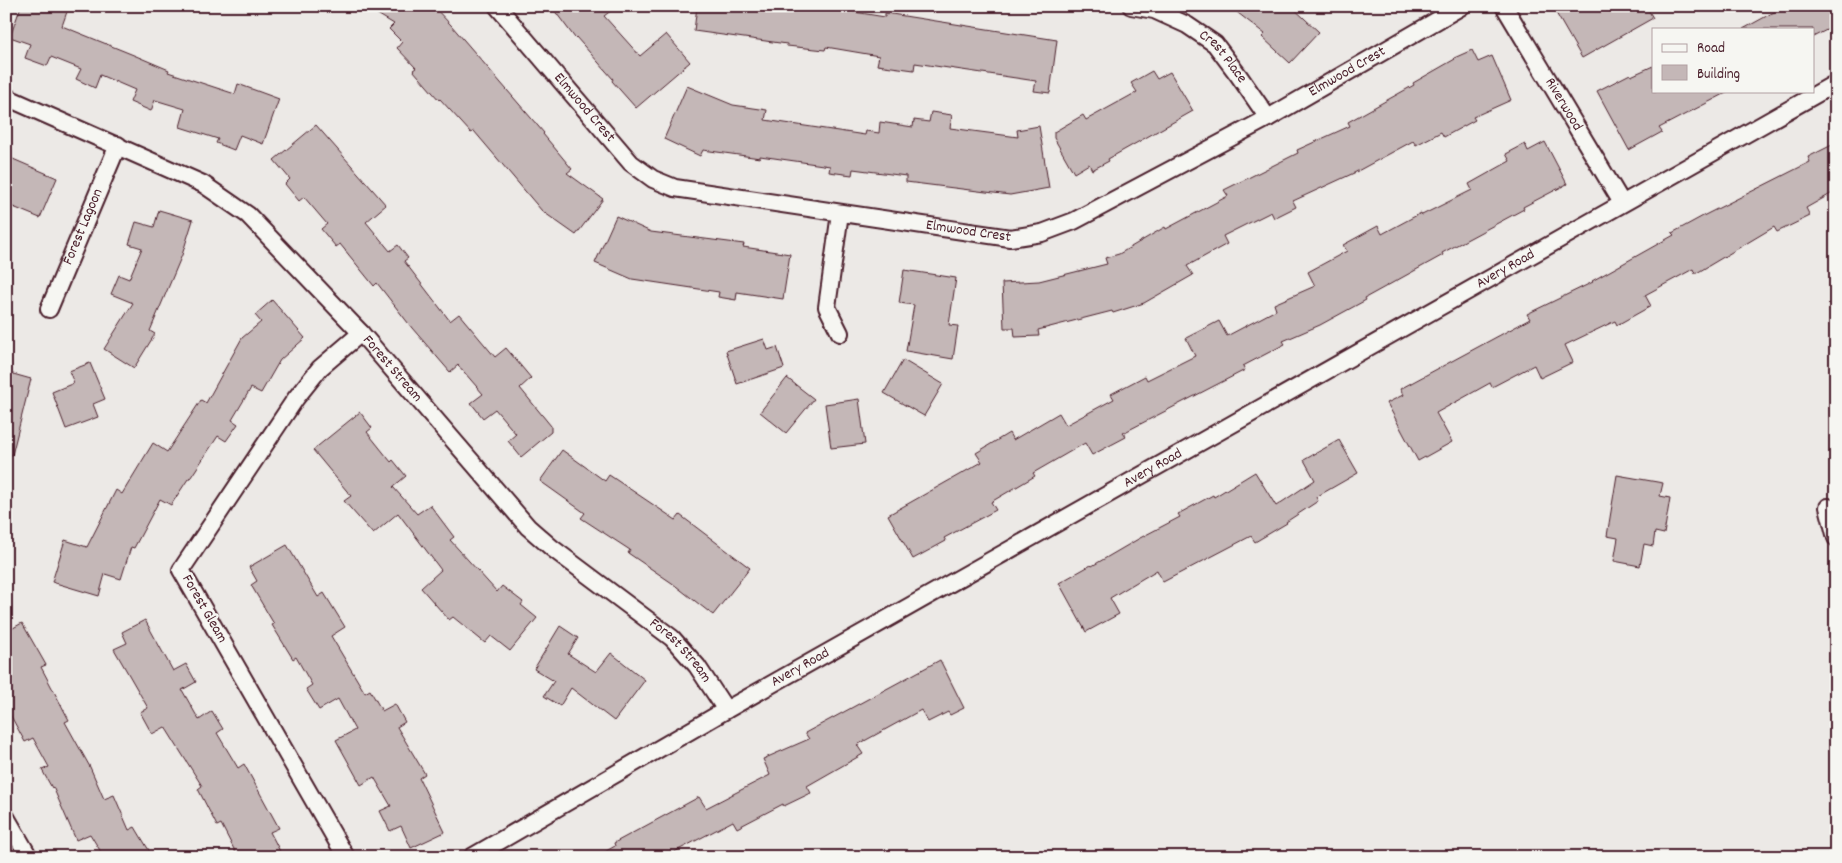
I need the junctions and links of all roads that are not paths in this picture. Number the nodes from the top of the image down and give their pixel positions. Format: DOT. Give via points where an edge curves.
graph roads {
  1 [pos="498,6"];
  2 [pos="1131,6"];
  3 [pos="1462,6"];
  4 [pos="1504,6"];
  5 [pos="1836,83"];
  6 [pos="6,97"];
  7 [pos="1268,118"];
  8 [pos="118,145"];
  9 [pos="1622,203"];
  10 [pos="840,213"];
  11 [pos="49,310"];
  12 [pos="361,332"];
  13 [pos="840,333"];
  14 [pos="1828,507"];
  15 [pos="1836,538"];
  16 [pos="726,710"];
  17 [pos="6,817"];
  18 [pos="28,857"];
  19 [pos="346,857"];
  20 [pos="472,857"];
  1 -- 10 [label="street, Elmwood Crest" via="631,164 652,179 675,188"];
  2 -- 7 [label="street, Crest Place" via="1154,10 1187,25 1215,44"];
  3 -- 7 [label="street, Elmwood Crest"];
  4 -- 9 [label="street, Riverwood"];
  5 -- 9 [label="street, Avery Road"];
  6 -- 8 [label="street, Forest Stream"];
  7 -- 10 [label="street, Elmwood Crest" via="1074,221 1042,233 1010,238"];
  8 -- 11 [label="street, Forest Lagoon"];
  8 -- 12 [label="street, Forest Stream" via="203,184 248,215"];
  9 -- 16 [label="street, Avery Road"];
  10 -- 13 [label="street" via="828,307"];
  12 -- 16 [label="street, Forest Stream" via="528,528 672,638 697,666"];
  12 -- 19 [label="street, Forest Gleam" via="320,368 296,398 181,570"];
  14 -- 15 [label="street"];
  16 -- 20 [label="street, Avery Road"];
  17 -- 18 [label="street"];
}
